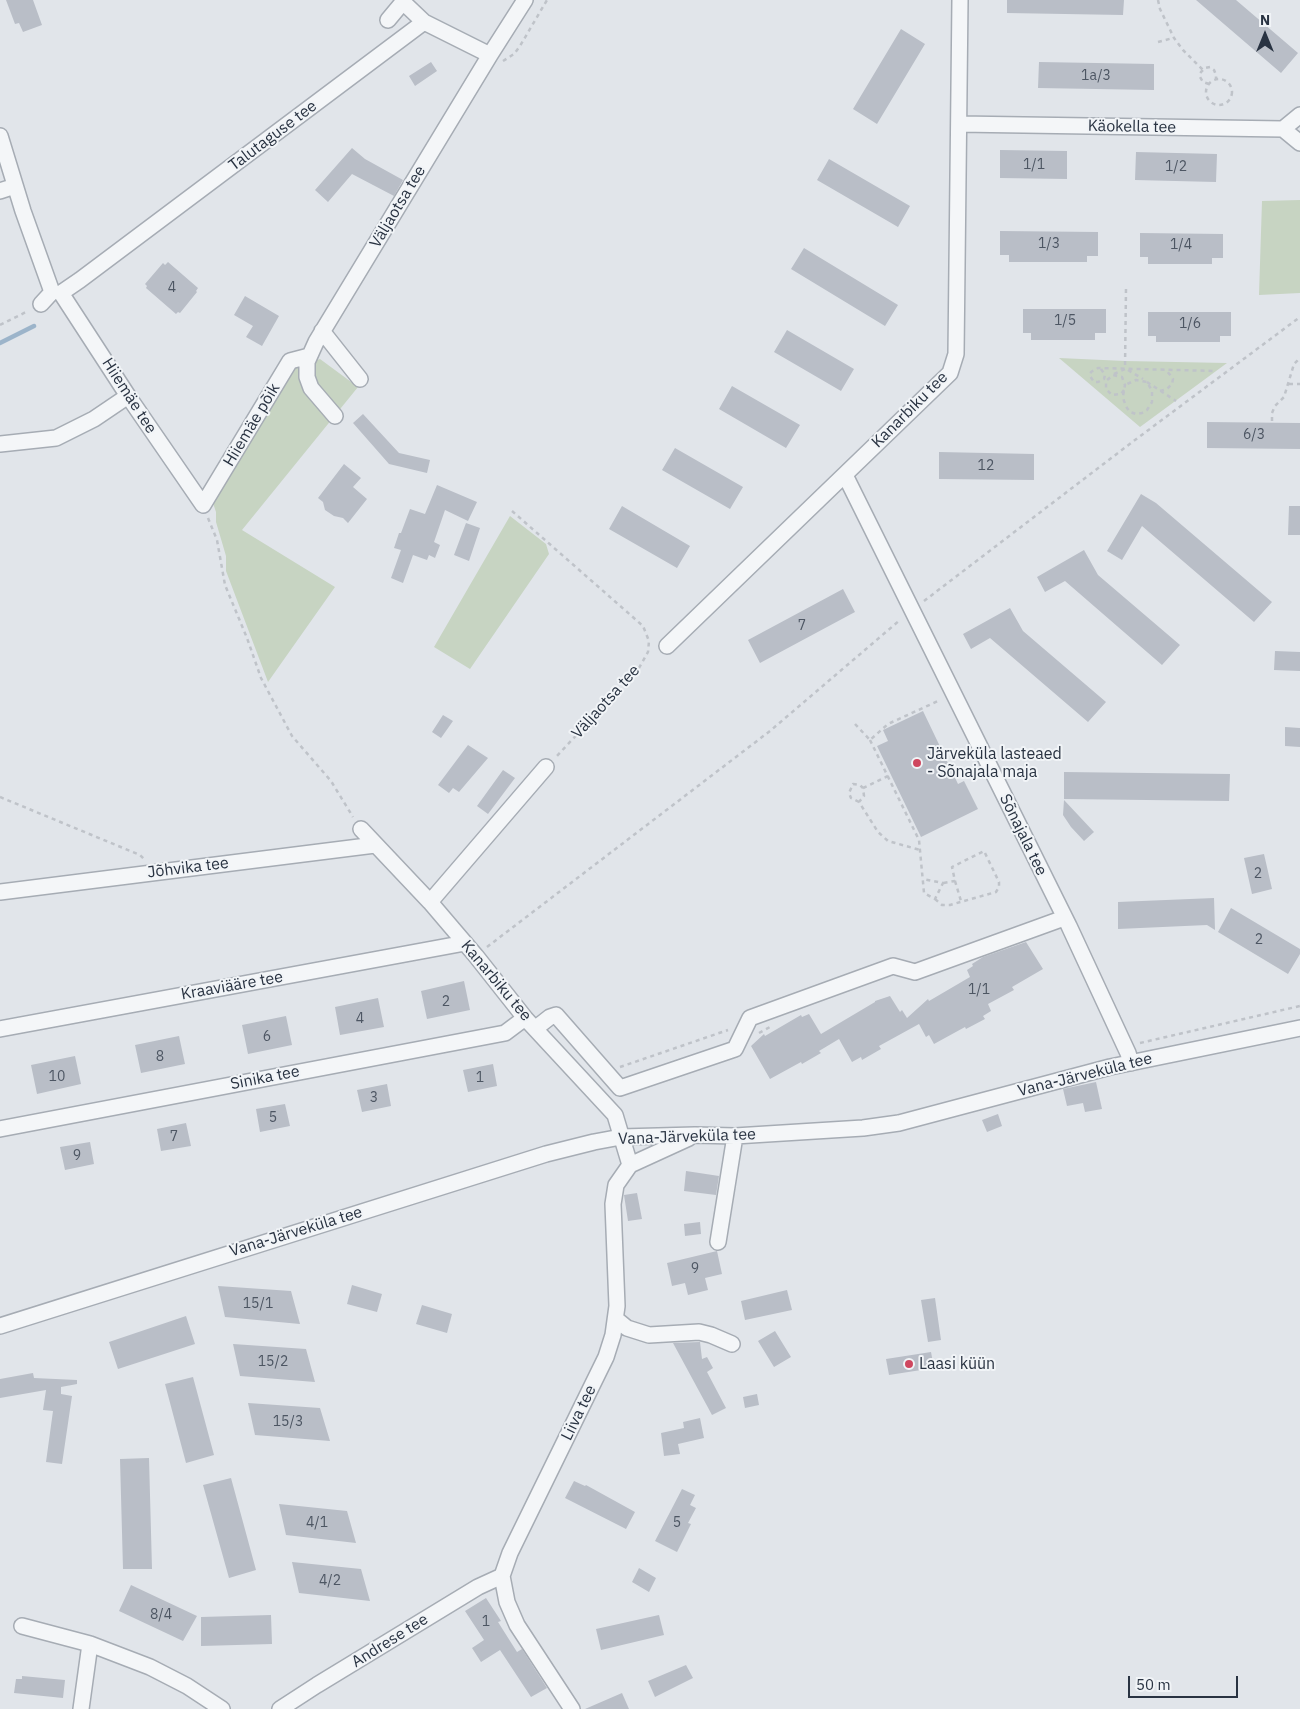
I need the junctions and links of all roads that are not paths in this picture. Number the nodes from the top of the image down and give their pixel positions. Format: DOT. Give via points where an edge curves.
graph roads {
  1 [pos="525,0"];
  2 [pos="960,0"];
  3 [pos="404,1"];
  4 [pos="388,20"];
  5 [pos="424,22"];
  6 [pos="487,60"];
  7 [pos="1300,115"];
  8 [pos="959,124"];
  9 [pos="1283,129"];
  10 [pos="0,136"];
  11 [pos="1300,143"];
  12 [pos="15,186"];
  13 [pos="0,191"];
  14 [pos="57,292"];
  15 [pos="41,304"];
  16 [pos="322,331"];
  17 [pos="309,356"];
  18 [pos="360,379"];
  19 [pos="128,396"];
  20 [pos="335,416"];
  21 [pos="0,444"];
  22 [pos="845,475"];
  23 [pos="203,505"];
  24 [pos="668,646"];
  25 [pos="546,767"];
  26 [pos="361,829"];
  27 [pos="375,844"];
  28 [pos="0,892"];
  29 [pos="430,902"];
  30 [pos="1064,918"];
  31 [pos="465,943"];
  32 [pos="530,1023"];
  33 [pos="1300,1028"];
  34 [pos="0,1029"];
  35 [pos="1131,1063"];
  36 [pos="0,1129"];
  37 [pos="695,1135"];
  38 [pos="735,1136"];
  39 [pos="621,1137"];
  40 [pos="630,1165"];
  41 [pos="718,1242"];
  42 [pos="616,1319"];
  43 [pos="0,1326"];
  44 [pos="732,1344"];
  45 [pos="502,1576"];
  46 [pos="22,1626"];
  47 [pos="90,1644"];
  48 [pos="81,1709"];
  49 [pos="222,1709"];
  50 [pos="280,1709"];
  51 [pos="572,1709"];
  1 -- 6 [label="street, Väljaotsa tee"];
  2 -- 8 [label="street, Kanarbiku tee"];
  3 -- 4 [label="street"];
  3 -- 5 [label="street"];
  5 -- 6 [label="street"];
  5 -- 14 [label="street, Talutaguse tee" via="88,275"];
  6 -- 16 [label="street, Väljaotsa tee"];
  7 -- 9 [label="street"];
  8 -- 9 [label="street, Käokella tee"];
  8 -- 22 [label="street, Kanarbiku tee" via="956,354 950,373"];
  9 -- 11 [label="street"];
  10 -- 12 [label="street, Hiiemäe tee"];
  12 -- 13 [label="street"];
  12 -- 14 [label="street, Hiiemäe tee"];
  14 -- 15 [label="street"];
  14 -- 19 [label="street, Hiiemäe tee"];
  16 -- 17 [label="street, Väljaotsa tee"];
  16 -- 18 [label="street"];
  17 -- 20 [label="street, Väljaotsa tee" via="307,377 311,388"];
  17 -- 23 [label="street, Hiiemäe põik" via="290,361"];
  19 -- 21 [label="street" via="94,419 56,438"];
  19 -- 23 [label="street, Hiiemäe tee"];
  22 -- 24 [label="street, Kanarbiku tee"];
  22 -- 30 [label="street, Sõnajala tee"];
  25 -- 29 [label="street"];
  26 -- 27 [label="street, Kanarbiku tee"];
  27 -- 28 [label="street, Jõhvika tee"];
  27 -- 29 [label="street, Kanarbiku tee"];
  29 -- 31 [label="street, Kanarbiku tee"];
  30 -- 32 [label="street, Sinika tee" via="914,972 893,966 750,1018 735,1049 620,1088 556,1015"];
  30 -- 35 [label="street, Sõnajala tee"];
  31 -- 32 [label="street, Kanarbiku tee"];
  31 -- 34 [label="street, Kraaviääre tee"];
  32 -- 36 [label="street, Sinika tee" via="505,1033"];
  32 -- 39 [label="street, Kanarbiku tee" via="615,1115"];
  33 -- 35 [label="street, Vana-Järveküla tee"];
  35 -- 38 [label="street, Vana-Järveküla tee" via="899,1123"];
  37 -- 38 [label="street, Vana-Järveküla tee"];
  37 -- 39 [label="street, Vana-Järveküla tee"];
  37 -- 40 [label="street"];
  38 -- 41 [label="street"];
  39 -- 40 [label="street, Kanarbiku tee"];
  39 -- 43 [label="street, Vana-Järveküla tee" via="546,1154"];
  40 -- 42 [label="street, Liiva tee" via="616,1185 612,1204"];
  42 -- 44 [label="street" via="627,1328 649,1335 699,1332"];
  42 -- 45 [label="street, Liiva tee" via="606,1357 510,1553"];
  45 -- 50 [label="street, Andrese tee" via="478,1587"];
  45 -- 51 [label="street" via="507,1602 517,1625"];
  46 -- 47 [label="street"];
  47 -- 48 [label="street"];
  47 -- 49 [label="street" via="150,1667"];
}
